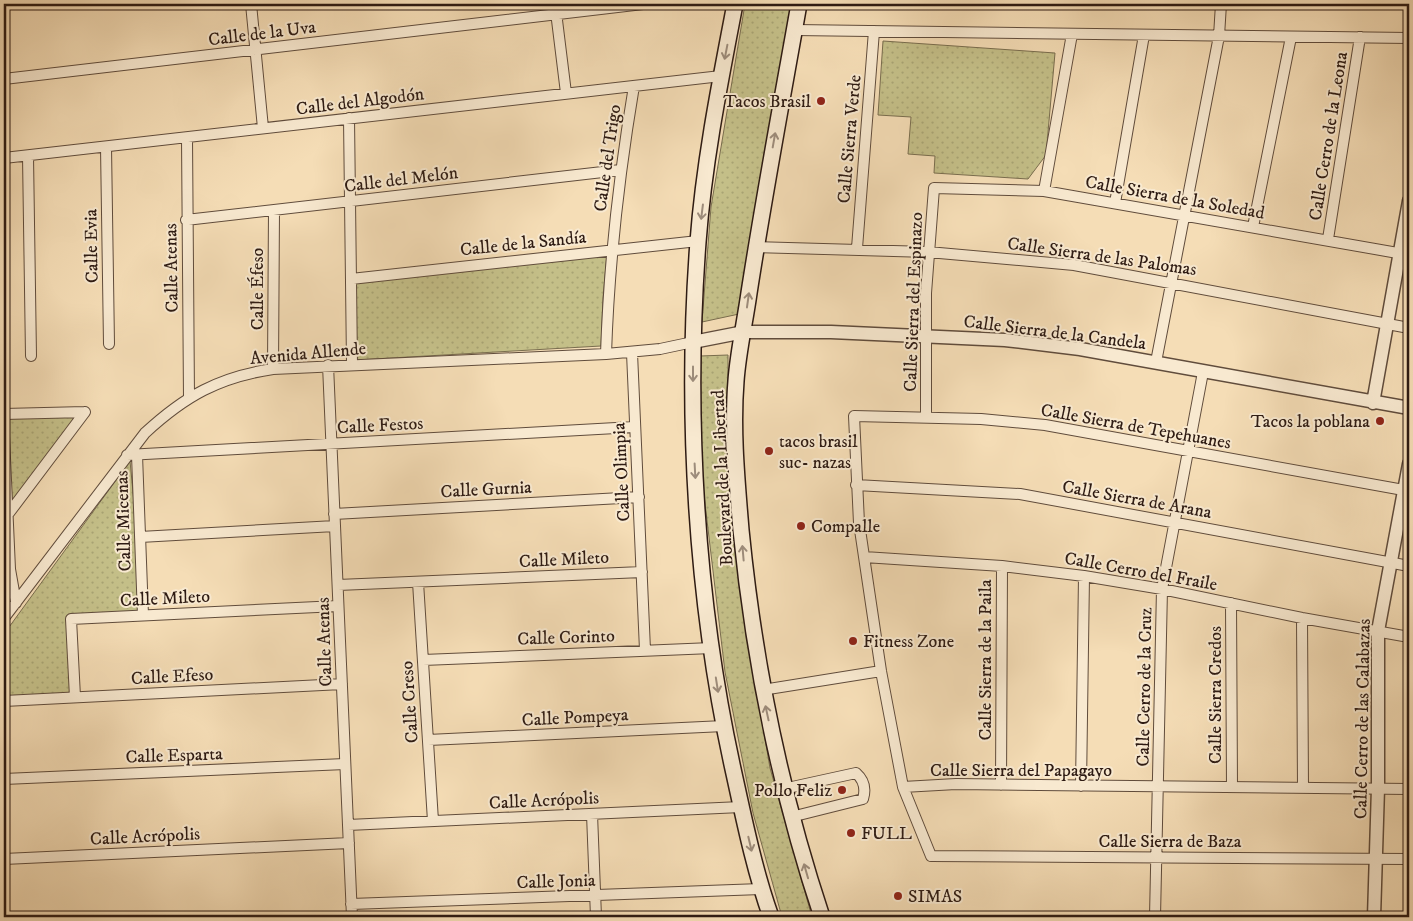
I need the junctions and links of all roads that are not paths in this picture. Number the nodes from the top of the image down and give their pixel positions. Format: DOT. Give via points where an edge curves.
graph roads {
  1 [pos="251,4"];
  2 [pos="643,4"];
  3 [pos="735,4"];
  4 [pos="799,4"];
  5 [pos="1221,4"];
  6 [pos="556,9"];
  7 [pos="795,30"];
  8 [pos="874,31"];
  9 [pos="1072,34"];
  10 [pos="1144,35"];
  11 [pos="1218,36"];
  12 [pos="1290,36"];
  13 [pos="1360,37"];
  14 [pos="1409,38"];
  15 [pos="256,50"];
  16 [pos="721,76"];
  17 [pos="4,79"];
  18 [pos="634,86"];
  19 [pos="566,94"];
  20 [pos="349,118"];
  21 [pos="263,128"];
  22 [pos="187,138"];
  23 [pos="106,147"];
  24 [pos="28,156"];
  25 [pos="4,158"];
  26 [pos="620,170"];
  27 [pos="934,188"];
  28 [pos="1044,192"];
  29 [pos="350,201"];
  30 [pos="1409,201"];
  31 [pos="1115,203"];
  32 [pos="274,210"];
  33 [pos="1183,215"];
  34 [pos="186,220"];
  35 [pos="1253,227"];
  36 [pos="1328,239"];
  37 [pos="698,241"];
  38 [pos="756,247"];
  39 [pos="857,248"];
  40 [pos="611,250"];
  41 [pos="928,252"];
  42 [pos="1405,254"];
  43 [pos="351,278"];
  44 [pos="1171,282"];
  45 [pos="1388,324"];
  46 [pos="1409,328"];
  47 [pos="744,332"];
  48 [pos="925,335"];
  49 [pos="693,342"];
  50 [pos="109,344"];
  51 [pos="632,352"];
  52 [pos="606,354"];
  53 [pos="31,356"];
  54 [pos="1156,362"];
  55 [pos="352,364"];
  56 [pos="328,365"];
  57 [pos="273,369"];
  58 [pos="1203,372"];
  59 [pos="189,397"];
  60 [pos="1373,403"];
  61 [pos="1409,408"];
  62 [pos="4,414"];
  63 [pos="926,417"];
  64 [pos="634,427"];
  65 [pos="4,436"];
  66 [pos="332,444"];
  67 [pos="1188,451"];
  68 [pos="132,455"];
  69 [pos="1409,464"];
  70 [pos="856,485"];
  71 [pos="1407,491"];
  72 [pos="639,497"];
  73 [pos="9,513"];
  74 [pos="334,514"];
  75 [pos="1174,522"];
  76 [pos="335,526"];
  77 [pos="140,537"];
  78 [pos="864,557"];
  79 [pos="1390,562"];
  80 [pos="1002,566"];
  81 [pos="1409,566"];
  82 [pos="642,572"];
  83 [pos="1084,576"];
  84 [pos="418,582"];
  85 [pos="338,586"];
  86 [pos="1162,589"];
  87 [pos="16,602"];
  88 [pos="1231,603"];
  89 [pos="338,606"];
  90 [pos="143,615"];
  91 [pos="4,618"];
  92 [pos="1302,618"];
  93 [pos="1378,631"];
  94 [pos="1409,637"];
  95 [pos="712,648"];
  96 [pos="645,650"];
  97 [pos="423,660"];
  98 [pos="881,671"];
  99 [pos="342,684"];
  100 [pos="762,690"];
  101 [pos="75,697"];
  102 [pos="4,701"];
  103 [pos="724,726"];
  104 [pos="428,740"];
  105 [pos="345,764"];
  106 [pos="4,779"];
  107 [pos="1001,785"];
  108 [pos="1081,786"];
  109 [pos="1158,786"];
  110 [pos="903,787"];
  111 [pos="1232,787"];
  112 [pos="1303,788"];
  113 [pos="1378,788"];
  114 [pos="783,789"];
  115 [pos="1409,789"];
  116 [pos="742,807"];
  117 [pos="592,814"];
  118 [pos="791,817"];
  119 [pos="433,821"];
  120 [pos="348,825"];
  121 [pos="348,843"];
  122 [pos="1156,857"];
  123 [pos="4,859"];
  124 [pos="1376,859"];
  125 [pos="1409,859"];
  126 [pos="761,890"];
  127 [pos="596,896"];
  128 [pos="351,904"];
  129 [pos="352,917"];
  130 [pos="596,917"];
  131 [pos="771,917"];
  132 [pos="822,917"];
  133 [pos="1155,917"];
  134 [pos="1374,917"];
  1 -- 15 [label="street"];
  2 -- 6 [label="street, Calle de la Uva"];
  3 -- 16 [label="main road, Boulevard de la Libertad, one-way"];
  4 -- 7 [label="main road, Boulevard de la Libertad"];
  5 -- 11 [label="street"];
  6 -- 15 [label="street, Calle de la Uva"];
  6 -- 19 [label="street"];
  7 -- 8 [label="street"];
  38 -- 7 [label="main road, Boulevard de la Libertad, one-way"];
  8 -- 9 [label="street"];
  8 -- 39 [label="street, Calle Sierra Verde"];
  9 -- 10 [label="street"];
  9 -- 28 [label="street"];
  10 -- 11 [label="street"];
  10 -- 31 [label="street"];
  11 -- 12 [label="street"];
  11 -- 33 [label="street"];
  12 -- 13 [label="street"];
  12 -- 35 [label="street"];
  13 -- 14 [label="street"];
  13 -- 36 [label="street, Calle Cerro de la Leona"];
  15 -- 17 [label="street, Calle de la Uva"];
  15 -- 21 [label="street"];
  16 -- 18 [label="street, Calle del Algodón"];
  16 -- 37 [label="main road, Boulevard de la Libertad, one-way"];
  18 -- 19 [label="street, Calle del Algodón"];
  18 -- 26 [label="street, Calle del Trigo"];
  19 -- 20 [label="street, Calle del Algodón"];
  20 -- 21 [label="street, Calle del Algodón"];
  20 -- 29 [label="street"];
  21 -- 22 [label="street, Calle del Algodón"];
  22 -- 23 [label="street, Calle del Algodón"];
  22 -- 34 [label="street, Calle Atenas"];
  23 -- 24 [label="street, Calle del Algodón"];
  23 -- 50 [label="street, Calle Evia"];
  24 -- 25 [label="street, Calle del Algodón"];
  24 -- 53 [label="street"];
  26 -- 29 [label="street, Calle del Melón"];
  26 -- 40 [label="street, Calle del Trigo"];
  27 -- 28 [label="street, Calle Sierra de la Soledad"];
  27 -- 41 [label="street, Calle Sierra del Espinazo"];
  28 -- 31 [label="street, Calle Sierra de la Soledad"];
  29 -- 32 [label="street, Calle del Melón"];
  29 -- 43 [label="street"];
  30 -- 42 [label="street"];
  31 -- 33 [label="street, Calle Sierra de la Soledad"];
  32 -- 34 [label="street, Calle del Melón"];
  32 -- 57 [label="street, Calle Éfeso"];
  33 -- 35 [label="street, Calle Sierra de la Soledad"];
  33 -- 44 [label="street"];
  34 -- 59 [label="street, Calle Atenas"];
  35 -- 36 [label="street, Calle Sierra de la Soledad"];
  36 -- 42 [label="street, Calle Sierra de la Soledad"];
  37 -- 40 [label="street, Calle de la Sandía"];
  37 -- 49 [label="main road, Boulevard de la Libertad"];
  38 -- 39 [label="street, Calle Sierra de las Palomas"];
  47 -- 38 [label="main road, Boulevard de la Libertad, one-way"];
  39 -- 41 [label="street, Calle Sierra de las Palomas"];
  40 -- 43 [label="street, Calle de la Sandía"];
  40 -- 52 [label="street, Calle del Trigo"];
  41 -- 44 [label="street, Calle Sierra de las Palomas" via="1074,265"];
  41 -- 48 [label="street, Calle Sierra del Espinazo"];
  42 -- 45 [label="street"];
  43 -- 55 [label="street"];
  44 -- 45 [label="street, Calle Sierra de las Palomas"];
  44 -- 54 [label="street"];
  45 -- 46 [label="street, Calle Sierra de las Palomas"];
  45 -- 60 [label="street"];
  47 -- 48 [label="street, Calle Sierra de la Candela"];
  47 -- 49 [label="street, Calle Sierra de la Candela"];
  100 -- 47 [label="main road, Boulevard de la Libertad, one-way" via="738,495 735,400"];
  48 -- 54 [label="street, Calle Sierra de la Candela" via="1005,340"];
  48 -- 63 [label="street, Calle Sierra del Espinazo"];
  49 -- 51 [label="street, Avenida Allende"];
  49 -- 95 [label="main road, Boulevard de la Libertad, one-way" via="696,500"];
  51 -- 52 [label="street, Avenida Allende"];
  51 -- 64 [label="street, Calle Olimpia"];
  52 -- 55 [label="street, Avenida Allende"];
  54 -- 58 [label="street, Calle Sierra de la Candela"];
  55 -- 56 [label="street, Avenida Allende"];
  56 -- 57 [label="street, Avenida Allende"];
  56 -- 66 [label="street, Calle Atenas"];
  57 -- 59 [label="street, Avenida Allende" via="227,379"];
  58 -- 60 [label="street, Calle Sierra de la Candela"];
  58 -- 67 [label="street, Calle Cerro de la Cruz"];
  59 -- 68 [label="street, Avenida Allende" via="144,433"];
  60 -- 61 [label="street, Calle Sierra de la Candela"];
  62 -- 73 [label="street" via="85,412"];
  63 -- 67 [label="street, Calle Sierra de Tepehuanes" via="1045,425"];
  63 -- 70 [label="street, Calle Sierra de Tepehuanes" via="854,416"];
  64 -- 66 [label="street, Calle Festos"];
  64 -- 72 [label="street, Calle Olimpia"];
  65 -- 73 [label="street"];
  66 -- 68 [label="street, Calle Festos"];
  66 -- 74 [label="street, Calle Atenas"];
  67 -- 71 [label="street, Calle Sierra de Tepehuanes"];
  67 -- 75 [label="street, Calle Cerro de la Cruz"];
  68 -- 77 [label="street, Calle Micenas"];
  68 -- 87 [label="street, Avenida Allende"];
  69 -- 71 [label="street, Calle Cerro de las Calabazas"];
  70 -- 75 [label="street, Calle Sierra de Arana" via="1020,494"];
  70 -- 78 [label="street"];
  71 -- 79 [label="street, Calle Cerro de las Calabazas"];
  72 -- 74 [label="street, Calle Gurnia"];
  72 -- 82 [label="street, Calle Olimpia"];
  73 -- 87 [label="street" via="10,569"];
  74 -- 76 [label="street, Calle Atenas"];
  75 -- 79 [label="street, Calle Sierra de Arana"];
  75 -- 86 [label="street, Calle Cerro de la Cruz"];
  76 -- 77 [label="street"];
  76 -- 85 [label="street, Calle Atenas"];
  77 -- 90 [label="street, Calle Micenas"];
  78 -- 80 [label="street, Calle Cerro del Fraile"];
  78 -- 98 [label="street"];
  79 -- 81 [label="street, Calle Sierra de Arana"];
  79 -- 93 [label="street, Calle Cerro de las Calabazas"];
  80 -- 83 [label="street, Calle Cerro del Fraile"];
  80 -- 107 [label="street, Calle Sierra de la Paila"];
  82 -- 84 [label="street, Calle Mileto"];
  82 -- 96 [label="street, Calle Olimpia"];
  83 -- 86 [label="street, Calle Cerro del Fraile"];
  83 -- 108 [label="street"];
  84 -- 85 [label="street, Calle Mileto"];
  84 -- 97 [label="street, Calle Creso"];
  85 -- 89 [label="street, Calle Atenas"];
  86 -- 88 [label="street, Calle Cerro del Fraile"];
  86 -- 109 [label="street, Calle Cerro de la Cruz"];
  87 -- 91 [label="street, Avenida Allende"];
  88 -- 92 [label="street, Calle Cerro del Fraile"];
  88 -- 111 [label="street, Calle Sierra Credos"];
  89 -- 90 [label="street, Calle Mileto"];
  89 -- 99 [label="street, Calle Atenas"];
  90 -- 101 [label="street, Calle Mileto" via="71,619"];
  92 -- 93 [label="street, Calle Cerro del Fraile"];
  92 -- 112 [label="street"];
  93 -- 94 [label="street, Calle Cerro del Fraile"];
  93 -- 113 [label="street, Calle Cerro de las Calabazas"];
  95 -- 96 [label="street, Calle Corinto"];
  95 -- 103 [label="main road, Boulevard de la Libertad, one-way"];
  96 -- 97 [label="street, Calle Corinto"];
  97 -- 104 [label="street, Calle Creso"];
  98 -- 100 [label="street"];
  98 -- 110 [label="street"];
  99 -- 101 [label="street, Calle Efeso"];
  99 -- 105 [label="street, Calle Atenas"];
  114 -- 100 [label="main road, Boulevard de la Libertad, one-way"];
  101 -- 102 [label="street, Calle Efeso"];
  103 -- 104 [label="street, Calle Pompeya"];
  103 -- 116 [label="main road, Boulevard de la Libertad"];
  104 -- 119 [label="street, Calle Creso"];
  105 -- 106 [label="street, Calle Esparta"];
  105 -- 120 [label="street, Calle Atenas"];
  107 -- 108 [label="street, Calle Sierra del Papagayo"];
  107 -- 110 [label="street, Calle Sierra del Papagayo"];
  108 -- 109 [label="street, Calle Sierra del Papagayo"];
  109 -- 111 [label="street, Calle Sierra del Papagayo"];
  109 -- 122 [label="street, Calle Cerro de la Cruz"];
  110 -- 122 [label="street, Calle Sierra de Baza" via="931,856"];
  111 -- 112 [label="street, Calle Sierra del Papagayo"];
  112 -- 113 [label="street, Calle Sierra del Papagayo"];
  113 -- 115 [label="street, Calle Sierra del Papagayo"];
  113 -- 124 [label="street, Calle Cerro de las Calabazas"];
  114 -- 118 [label="main road, Boulevard de la Libertad"];
  114 -- 118 [label="street" via="856,773 865,791 863,799"];
  116 -- 117 [label="street, Calle Acrópolis"];
  116 -- 126 [label="main road, Boulevard de la Libertad, one-way"];
  117 -- 119 [label="street, Calle Acrópolis"];
  117 -- 127 [label="street"];
  132 -- 118 [label="main road, Boulevard de la Libertad, one-way"];
  119 -- 120 [label="street, Calle Acrópolis"];
  120 -- 121 [label="street, Calle Atenas"];
  121 -- 123 [label="street, Calle Acrópolis"];
  121 -- 128 [label="street, Calle Atenas"];
  122 -- 124 [label="street, Calle Sierra de Baza"];
  122 -- 133 [label="street, Calle Cerro de la Cruz"];
  124 -- 125 [label="street, Calle Sierra de Baza"];
  124 -- 134 [label="street, Calle Cerro de las Calabazas"];
  126 -- 127 [label="street, Calle Jonia"];
  126 -- 131 [label="main road, Boulevard de la Libertad"];
  127 -- 128 [label="street, Calle Jonia"];
  127 -- 130 [label="street"];
  128 -- 129 [label="street, Calle Atenas"];
}
